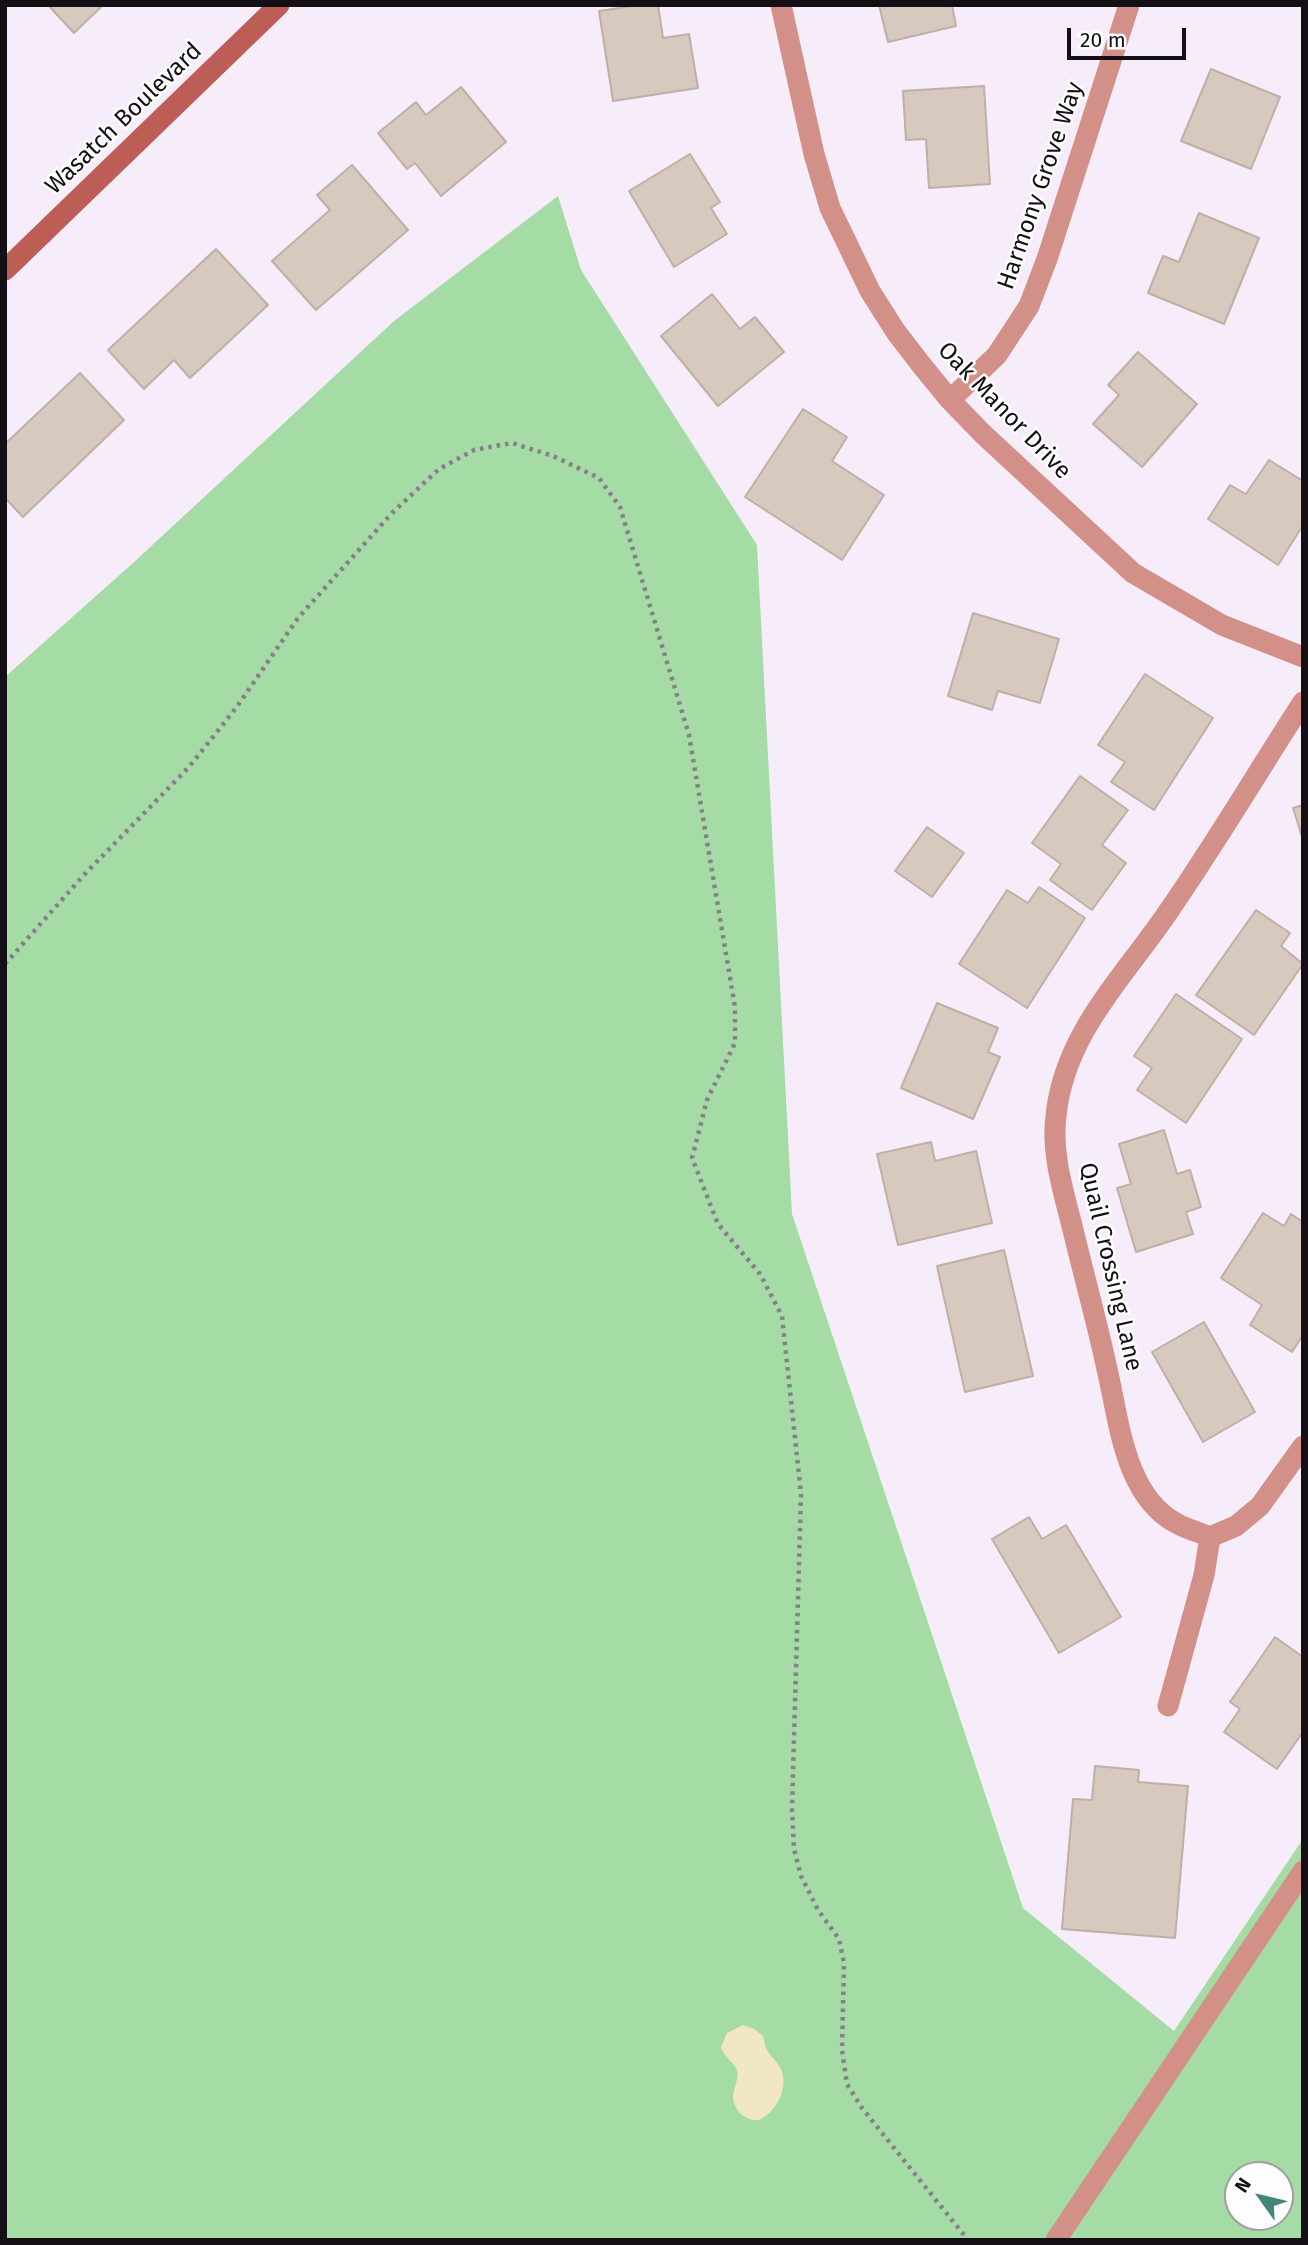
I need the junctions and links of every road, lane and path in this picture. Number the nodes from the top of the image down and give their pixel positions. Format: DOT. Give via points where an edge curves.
graph roads {
  1 [pos="279,5"];
  2 [pos="781,5"];
  3 [pos="1129,5"];
  4 [pos="5,270"];
  5 [pos="950,400"];
  6 [pos="1303,657"];
  7 [pos="1303,702"];
  8 [pos="5,964"];
  9 [pos="1303,1446"];
  10 [pos="1210,1537"];
  11 [pos="1168,1706"];
  12 [pos="1303,1871"];
  13 [pos="968,2240"];
  14 [pos="1056,2240"];
  1 -- 4 [label="main road, Wasatch Boulevard"];
  2 -- 5 [label="street, Oak Manor Drive" via="830,208 870,291"];
  3 -- 5 [label="street, Harmony Grove Way" via="1029,306 997,355"];
  5 -- 6 [label="street, Oak Manor Drive" via="1133,573 1222,625"];
  7 -- 10 [label="street, Quail Crossing Lane" via="1166,916 1081,1034 1063,1075 1055,1118 1058,1170 1132,1471 1159,1510 1174,1522"];
  8 -- 13 [label="path" via="188,767 236,708 298,618 392,513 439,469 474,450 512,443 599,478 620,507 689,734 735,1007 735,1043 707,1100 692,1158 718,1224 761,1274 782,1316 801,1493 794,1849 801,1876 839,1939 844,1963 842,2050 848,2084 862,2108"];
  9 -- 10 [label="street" via="1260,1506 1237,1526"];
  10 -- 11 [label="street"];
  12 -- 14 [label="street"];
}
